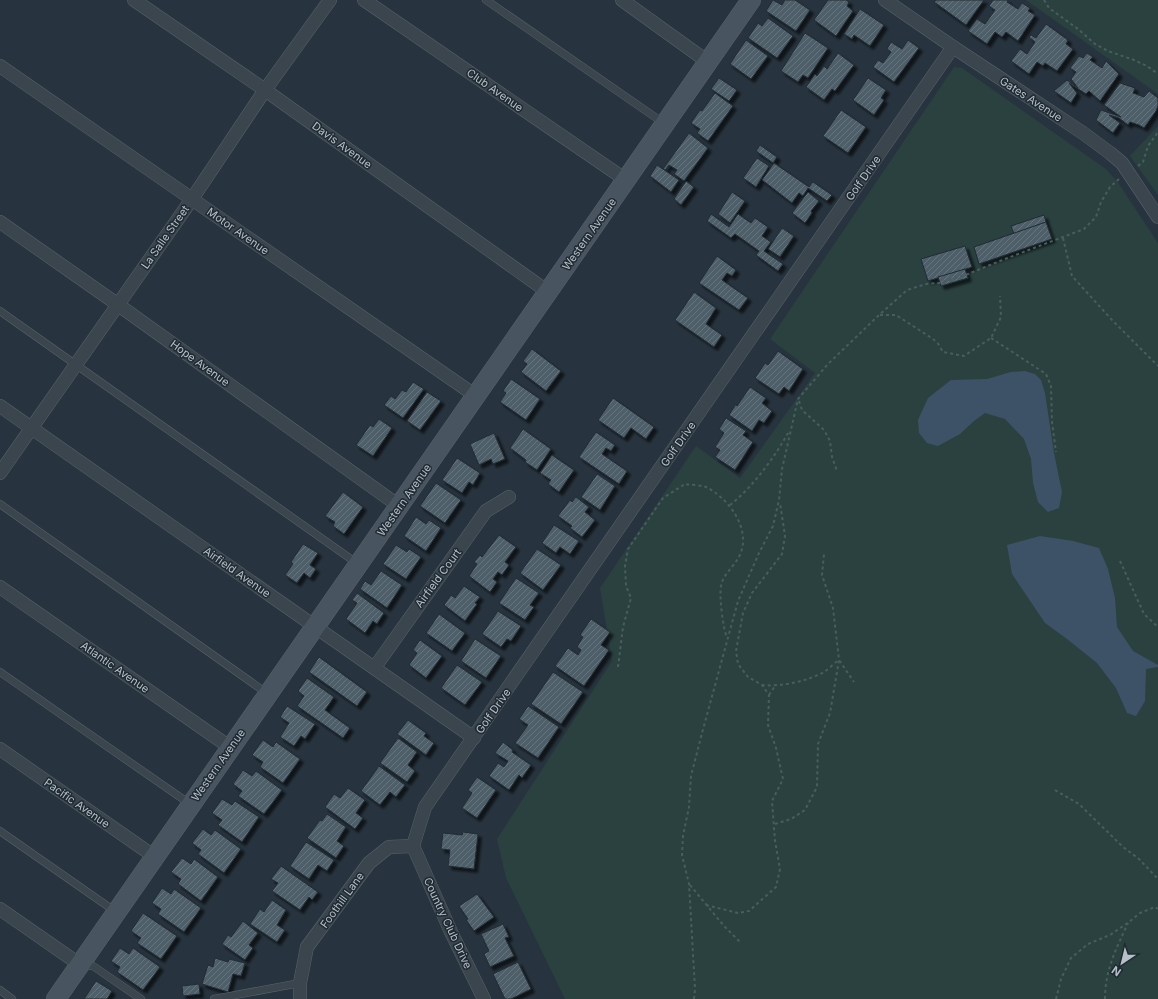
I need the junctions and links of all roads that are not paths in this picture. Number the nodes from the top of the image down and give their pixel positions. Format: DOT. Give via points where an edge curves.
graph roads {
  1 [pos="134,0"];
  2 [pos="330,0"];
  3 [pos="364,0"];
  4 [pos="486,0"];
  5 [pos="622,0"];
  6 [pos="751,0"];
  7 [pos="885,0"];
  8 [pos="953,47"];
  9 [pos="708,62"];
  10 [pos="0,66"];
  11 [pos="265,90"];
  12 [pos="665,124"];
  13 [pos="626,180"];
  14 [pos="192,199"];
  15 [pos="1158,217"];
  16 [pos="0,222"];
  17 [pos="548,292"];
  18 [pos="117,304"];
  19 [pos="0,311"];
  20 [pos="76,364"];
  21 [pos="476,396"];
  22 [pos="0,406"];
  23 [pos="32,428"];
  24 [pos="0,473"];
  25 [pos="509,497"];
  26 [pos="0,504"];
  27 [pos="399,506"];
  28 [pos="358,564"];
  29 [pos="0,587"];
  30 [pos="315,627"];
  31 [pos="375,667"];
  32 [pos="0,672"];
  33 [pos="269,694"];
  34 [pos="474,738"];
  35 [pos="231,748"];
  36 [pos="0,749"];
  37 [pos="191,804"];
  38 [pos="0,831"];
  39 [pos="413,846"];
  40 [pos="155,857"];
  41 [pos="0,909"];
  42 [pos="116,912"];
  43 [pos="79,964"];
  44 [pos="300,983"];
  45 [pos="0,990"];
  46 [pos="12,999"];
  47 [pos="56,999"];
  48 [pos="141,999"];
  49 [pos="214,999"];
  50 [pos="300,999"];
  51 [pos="484,999"];
  1 -- 11 [label="street, Davis Avenue"];
  2 -- 11 [label="street, La Salle Street"];
  3 -- 13 [label="street, Club Avenue"];
  4 -- 12 [label="lane"];
  5 -- 9 [label="street"];
  6 -- 9 [label="street, Western Avenue"];
  7 -- 8 [label="street, Gates Avenue"];
  8 -- 15 [label="street, Gates Avenue" via="1083,133 1122,163"];
  8 -- 34 [label="street, Golf Drive"];
  9 -- 12 [label="street, Western Avenue"];
  10 -- 14 [label="street, Motor Avenue"];
  11 -- 14 [label="street, La Salle Street"];
  11 -- 17 [label="street, Davis Avenue"];
  12 -- 13 [label="street, Western Avenue"];
  13 -- 17 [label="street, Western Avenue"];
  14 -- 18 [label="street, La Salle Street"];
  14 -- 21 [label="street, Motor Avenue"];
  16 -- 18 [label="street, Hope Avenue"];
  17 -- 21 [label="street, Western Avenue"];
  18 -- 20 [label="street, La Salle Street"];
  18 -- 27 [label="street, Hope Avenue"];
  19 -- 20 [label="lane"];
  20 -- 23 [label="street, La Salle Street"];
  20 -- 28 [label="lane"];
  21 -- 27 [label="street, Western Avenue"];
  22 -- 23 [label="street, Airfield Avenue"];
  23 -- 24 [label="street, La Salle Street"];
  23 -- 30 [label="street, Airfield Avenue"];
  25 -- 31 [label="street, Airfield Court" via="486,512"];
  26 -- 33 [label="lane"];
  27 -- 28 [label="street, Western Avenue"];
  28 -- 30 [label="street, Western Avenue"];
  29 -- 35 [label="street, Atlantic Avenue"];
  30 -- 31 [label="street, Airfield Avenue"];
  30 -- 33 [label="street, Western Avenue"];
  31 -- 34 [label="street, Airfield Avenue"];
  32 -- 37 [label="lane"];
  33 -- 35 [label="street, Western Avenue"];
  34 -- 39 [label="street, Golf Drive" via="425,807"];
  35 -- 37 [label="street, Western Avenue"];
  36 -- 40 [label="street, Pacific Avenue"];
  37 -- 40 [label="street, Western Avenue"];
  38 -- 42 [label="lane"];
  39 -- 44 [label="street, Foothill Lane" via="390,847 368,863 307,947"];
  39 -- 51 [label="street, Country Club Drive"];
  40 -- 42 [label="street, Western Avenue"];
  41 -- 43 [label="street"];
  42 -- 43 [label="street, Western Avenue"];
  43 -- 47 [label="street, Western Avenue"];
  43 -- 48 [label="lane" via="93,966"];
  44 -- 49 [label="lane"];
  44 -- 50 [label="street, Foothill Lane"];
  45 -- 46 [label="lane"];
}
